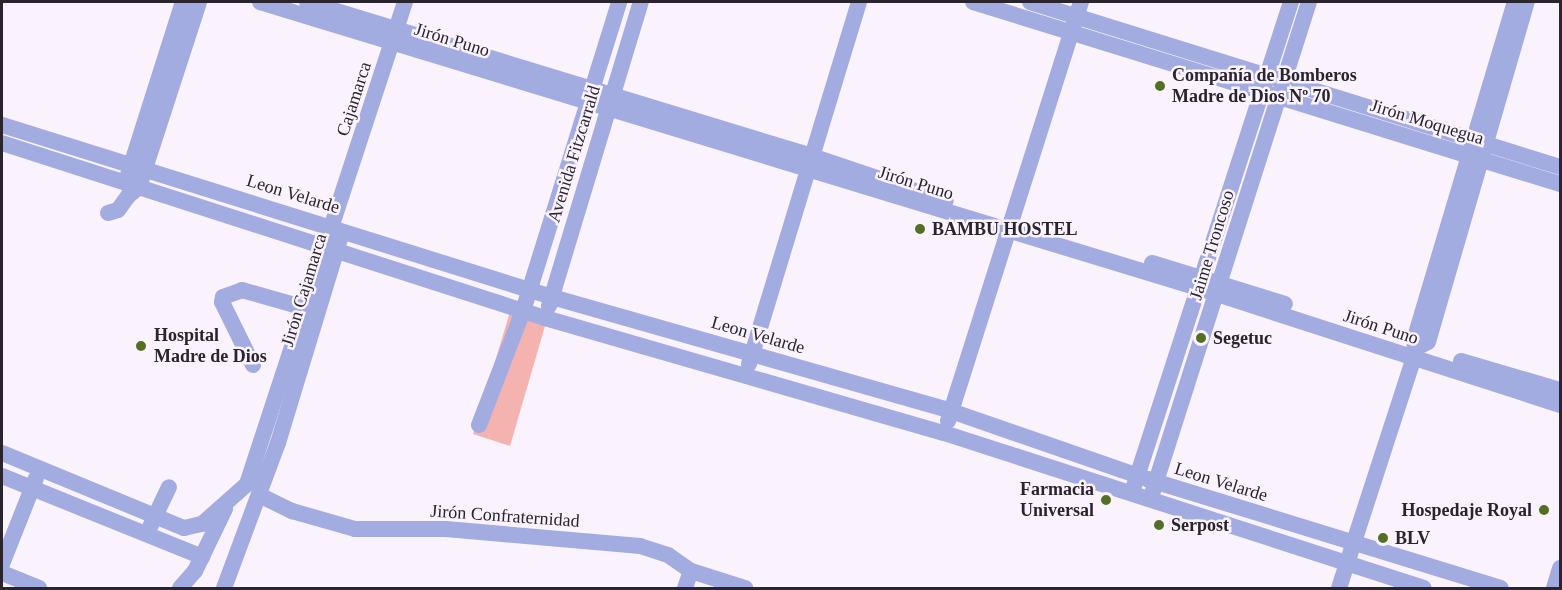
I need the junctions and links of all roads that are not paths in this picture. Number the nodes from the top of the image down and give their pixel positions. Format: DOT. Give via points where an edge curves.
graph roads {
  1 [pos="183,2"];
  2 [pos="199,2"];
  3 [pos="260,2"];
  4 [pos="307,2"];
  5 [pos="405,2"];
  6 [pos="620,2"];
  7 [pos="641,2"];
  8 [pos="860,2"];
  9 [pos="973,2"];
  10 [pos="1030,2"];
  11 [pos="1290,2"];
  12 [pos="1309,2"];
  13 [pos="1515,2"];
  14 [pos="1527,2"];
  15 [pos="1079,9"];
  16 [pos="1071,34"];
  17 [pos="394,36"];
  18 [pos="1186,51"];
  19 [pos="1181,68"];
  20 [pos="1272,87"];
  21 [pos="590,95"];
  22 [pos="610,101"];
  23 [pos="2,124"];
  24 [pos="25,132"];
  25 [pos="1479,140"];
  26 [pos="2,143"];
  27 [pos="19,149"];
  28 [pos="1473,157"];
  29 [pos="2,158"];
  30 [pos="810,163"];
  31 [pos="139,166"];
  32 [pos="1560,167"];
  33 [pos="1560,184"];
  34 [pos="131,189"];
  35 [pos="339,208"];
  36 [pos="108,213"];
  37 [pos="337,228"];
  38 [pos="1011,228"];
  39 [pos="331,247"];
  40 [pos="1199,283"];
  41 [pos="1219,289"];
  42 [pos="529,291"];
  43 [pos="552,297"];
  44 [pos="311,309"];
  45 [pos="523,311"];
  46 [pos="545,318"];
  47 [pos="1415,353"];
  48 [pos="752,354"];
  49 [pos="253,365"];
  50 [pos="745,376"];
  51 [pos="277,388"];
  52 [pos="1560,390"];
  53 [pos="290,403"];
  54 [pos="1560,405"];
  55 [pos="951,411"];
  56 [pos="479,425"];
  57 [pos="944,433"];
  58 [pos="2,453"];
  59 [pos="40,469"];
  60 [pos="2,476"];
  61 [pos="1137,476"];
  62 [pos="1156,482"];
  63 [pos="169,487"];
  64 [pos="32,489"];
  65 [pos="253,489"];
  66 [pos="1132,494"];
  67 [pos="1150,500"];
  68 [pos="225,507"];
  69 [pos="155,517"];
  70 [pos="147,535"];
  71 [pos="1352,544"];
  72 [pos="202,557"];
  73 [pos="2,564"];
  74 [pos="1346,565"];
  75 [pos="1560,568"];
  76 [pos="691,571"];
  77 [pos="2,573"];
  78 [pos="39,588"];
  79 [pos="180,588"];
  80 [pos="224,588"];
  81 [pos="685,588"];
  82 [pos="745,588"];
  83 [pos="1339,588"];
  84 [pos="1424,588"];
  85 [pos="1501,588"];
  86 [pos="1554,588"];
  1 -- 31 [label="street"];
  2 -- 31 [label="street"];
  3 -- 17 [label="street, Jirón Puno"];
  4 -- 17 [label="street, Jirón Puno"];
  5 -- 17 [label="street, Cajamarca"];
  6 -- 21 [label="street, Avenida Fitzcarrald"];
  7 -- 22 [label="street, Avenida Fitzcarrald"];
  8 -- 30 [label="street"];
  9 -- 16 [label="street, Jirón Moquegua"];
  10 -- 15 [label="street, Jirón Moquegua"];
  11 -- 20 [label="street, Jaime Troncoso"];
  12 -- 20 [label="street, Jaime Troncoso"];
  13 -- 25 [label="street"];
  14 -- 25 [label="street"];
  15 -- 16 [label="street"];
  15 -- 18 [label="street, Jirón Moquegua"];
  16 -- 19 [label="street, Jirón Moquegua"];
  16 -- 38 [label="street"];
  17 -- 21 [label="street, Jirón Puno"];
  17 -- 35 [label="street, Cajamarca"];
  18 -- 19 [label="street"];
  18 -- 20 [label="street, Jirón Moquegua"];
  19 -- 20 [label="street, Jirón Moquegua"];
  20 -- 25 [label="street, Jirón Moquegua"];
  20 -- 28 [label="street, Jirón Moquegua"];
  20 -- 40 [label="street, Jaime Troncoso"];
  20 -- 41 [label="street, Jaime Troncoso"];
  21 -- 22 [label="street, Jirón Puno"];
  21 -- 42 [label="street, Avenida Fitzcarrald"];
  22 -- 30 [label="street, Jirón Puno"];
  22 -- 43 [label="street, Avenida Fitzcarrald"];
  23 -- 24 [label="street, Leon Velarde"];
  24 -- 27 [label="street"];
  24 -- 31 [label="street, Leon Velarde"];
  25 -- 28 [label="street"];
  25 -- 32 [label="street, Jirón Moquegua"];
  26 -- 27 [label="street"];
  27 -- 29 [label="street"];
  27 -- 34 [label="street"];
  28 -- 33 [label="street, Jirón Moquegua"];
  28 -- 47 [label="street" via="1415,337"];
  30 -- 38 [label="street, Jirón Puno"];
  30 -- 48 [label="street"];
  31 -- 34 [label="street"];
  31 -- 37 [label="street, Leon Velarde"];
  34 -- 36 [label="street" via="118,210"];
  34 -- 39 [label="street"];
  35 -- 37 [label="street, Jirón Cajamarca"];
  37 -- 39 [label="street, Jirón Cajamarca"];
  37 -- 42 [label="street, Leon Velarde"];
  38 -- 40 [label="street, Jirón Puno"];
  38 -- 55 [label="street"];
  39 -- 44 [label="street, Jirón Cajamarca"];
  39 -- 45 [label="street"];
  40 -- 41 [label="street, Jirón Puno"];
  40 -- 61 [label="street, Jaime Troncoso"];
  41 -- 47 [label="street, Jirón Puno"];
  41 -- 62 [label="street, Jaime Troncoso"];
  42 -- 43 [label="street, Leon Velarde"];
  42 -- 45 [label="street, Avenida Fitzcarrald"];
  43 -- 46 [label="street, Avenida Fitzcarrald"];
  43 -- 48 [label="street, Leon Velarde"];
  44 -- 49 [label="street" via="238,289 221,298"];
  44 -- 51 [label="street, Jirón Cajamarca"];
  44 -- 53 [label="street, Jirón Cajamarca"];
  45 -- 46 [label="street"];
  45 -- 56 [label="street, Avenida Fitzcarrald"];
  46 -- 50 [label="street"];
  47 -- 52 [label="street, Jirón Puno"];
  47 -- 54 [label="street, Jirón Puno"];
  47 -- 71 [label="street"];
  48 -- 50 [label="street"];
  48 -- 55 [label="street, Leon Velarde"];
  50 -- 57 [label="street"];
  51 -- 53 [label="street"];
  51 -- 65 [label="street, Jirón Cajamarca"];
  53 -- 65 [label="street, Jirón Cajamarca"];
  55 -- 57 [label="street"];
  55 -- 61 [label="street, Leon Velarde"];
  57 -- 66 [label="street"];
  58 -- 59 [label="street"];
  59 -- 64 [label="street"];
  59 -- 69 [label="street"];
  60 -- 64 [label="street"];
  61 -- 62 [label="street, Leon Velarde"];
  61 -- 66 [label="street, Jaime Troncoso"];
  62 -- 67 [label="street, Jaime Troncoso"];
  62 -- 71 [label="street, Leon Velarde"];
  63 -- 69 [label="street"];
  64 -- 70 [label="street"];
  64 -- 73 [label="street"];
  65 -- 68 [label="street"];
  65 -- 76 [label="street, Jirón Confraternidad" via="292,511 355,529 446,529 640,546 668,555"];
  65 -- 80 [label="street, Jirón Cajamarca"];
  66 -- 67 [label="street"];
  67 -- 74 [label="street"];
  68 -- 69 [label="street" via="192,528"];
  68 -- 72 [label="street"];
  69 -- 70 [label="street"];
  70 -- 72 [label="street"];
  71 -- 74 [label="street"];
  71 -- 85 [label="street, Leon Velarde"];
  72 -- 79 [label="street"];
  74 -- 83 [label="street"];
  74 -- 84 [label="street"];
  75 -- 86 [label="street"];
  76 -- 81 [label="street"];
  76 -- 82 [label="street, Jirón Confraternidad"];
  77 -- 78 [label="street"];
}
